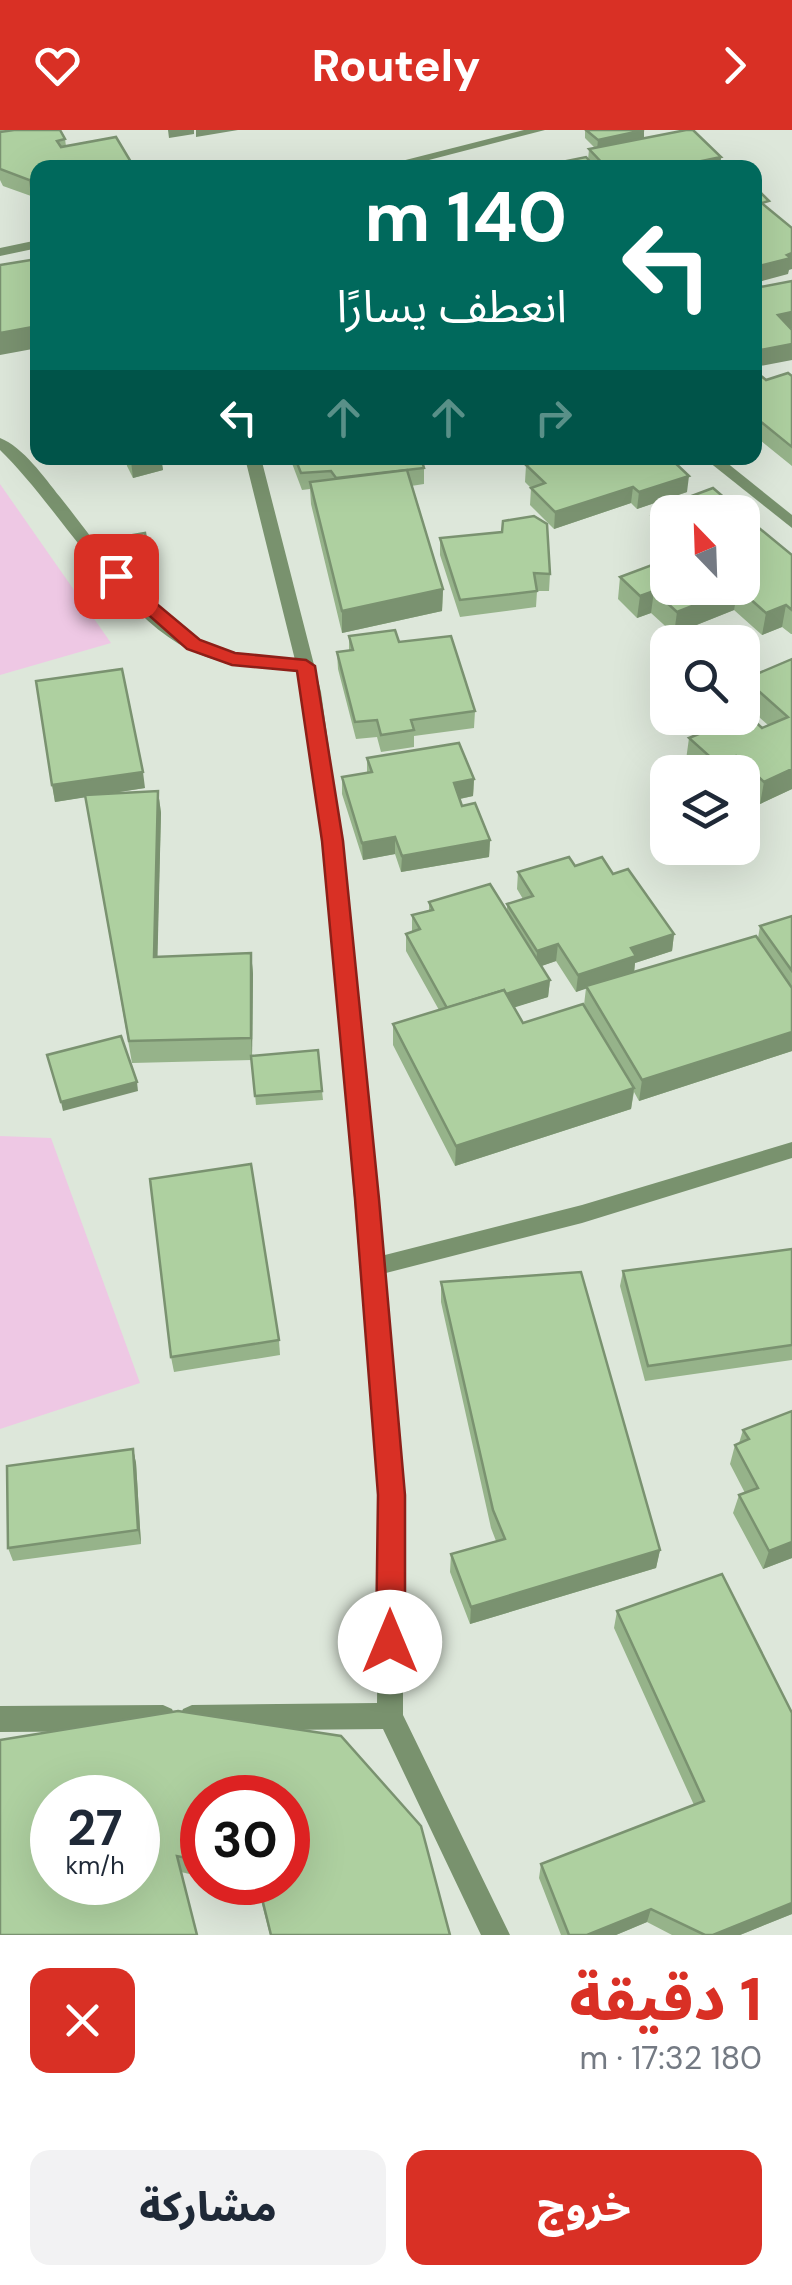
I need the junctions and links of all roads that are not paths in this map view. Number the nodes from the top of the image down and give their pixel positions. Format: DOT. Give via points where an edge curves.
graph roads {
  1 [pos="539,130"];
  2 [pos="508,134"];
  3 [pos="410,160"];
  4 [pos="30,246"];
  5 [pos="0,252"];
  6 [pos="0,442"];
  7 [pos="256,465"];
  8 [pos="721,465"];
  9 [pos="792,523"];
  10 [pos="306,666"];
  11 [pos="792,1150"];
  12 [pos="373,1267"];
  13 [pos="390,1716"];
  14 [pos="0,1720"];
  15 [pos="496,1935"];
  1 -- 2 [label="street"];
  2 -- 3 [label="street"];
  4 -- 5 [label="street"];
  6 -- 10 [label="street" via="116,576 193,645 232,659"];
  7 -- 10 [label="street"];
  8 -- 9 [label="street"];
  10 -- 12 [label="street" via="332,841"];
  11 -- 12 [label="street" via="582,1214"];
  12 -- 13 [label="street" via="391,1495"];
  13 -- 14 [label="street"];
  13 -- 15 [label="street"];
}
